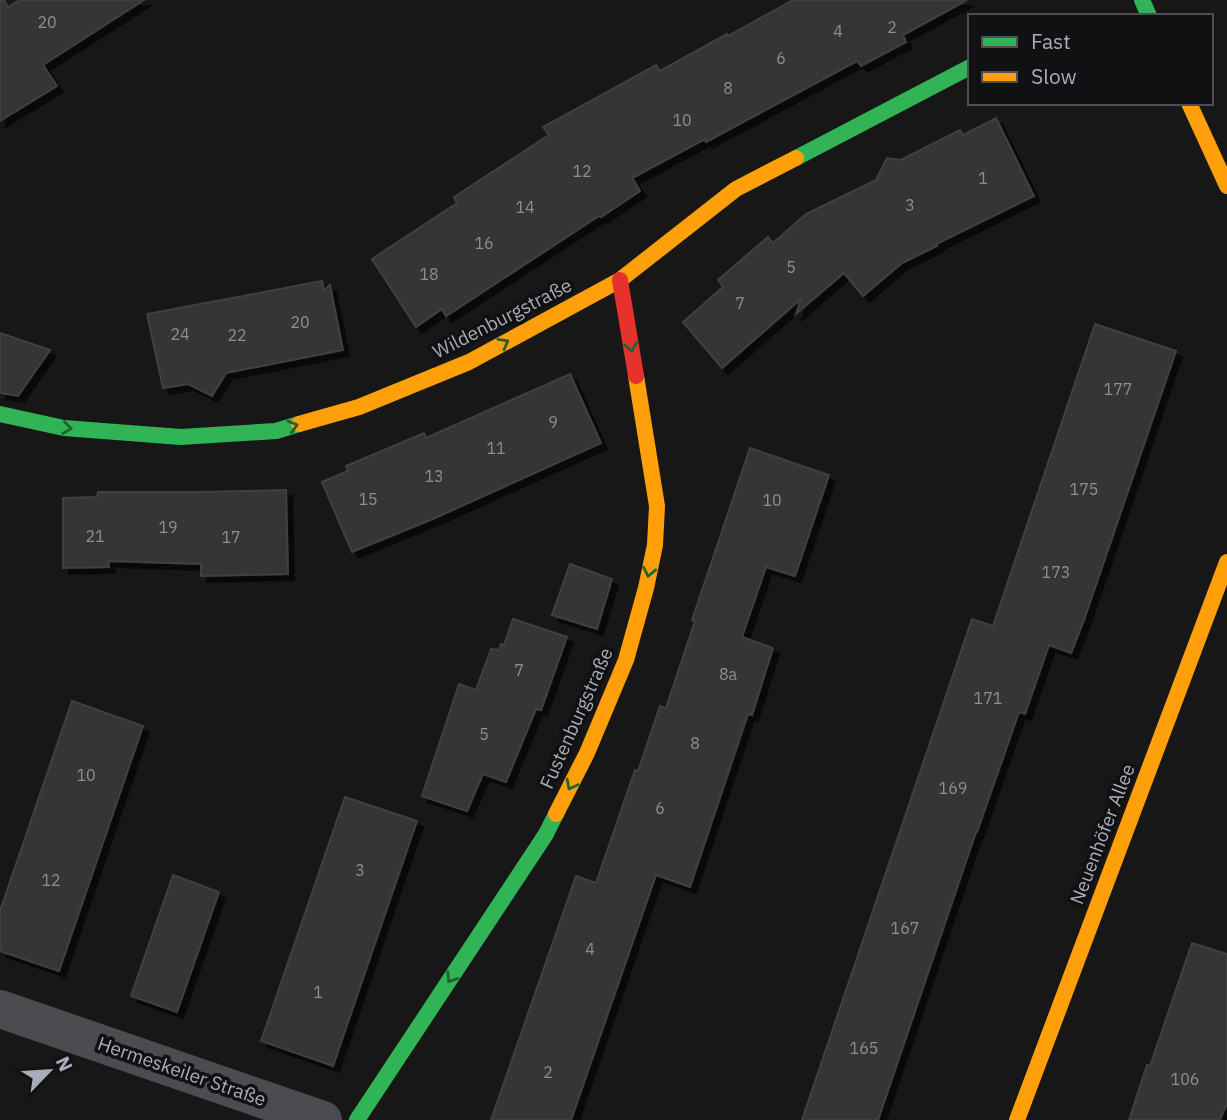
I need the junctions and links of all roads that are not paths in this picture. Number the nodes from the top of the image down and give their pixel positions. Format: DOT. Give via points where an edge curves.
graph roads {
  1 [pos="968,68"];
  2 [pos="1190,105"];
  3 [pos="1227,186"];
  4 [pos="620,280"];
  5 [pos="0,414"];
  6 [pos="1227,562"];
  7 [pos="0,1009"];
  8 [pos="323,1120"];
  9 [pos="358,1120"];
  10 [pos="1017,1120"];
  1 -- 4 [label="street, Wildenburgstraße" via="736,190"];
  2 -- 3 [label="street"];
  5 -- 4 [label="street, Wildenburgstraße, one-way" via="64,428 181,437 276,431 359,407 468,362"];
  4 -- 9 [label="street, Fustenburgstraße, one-way" via="657,506 655,545 626,660 546,834"];
  6 -- 10 [label="street, Neuenhöfer Allee"];
  7 -- 8 [label="street, Hermeskeiler Straße"];
}
